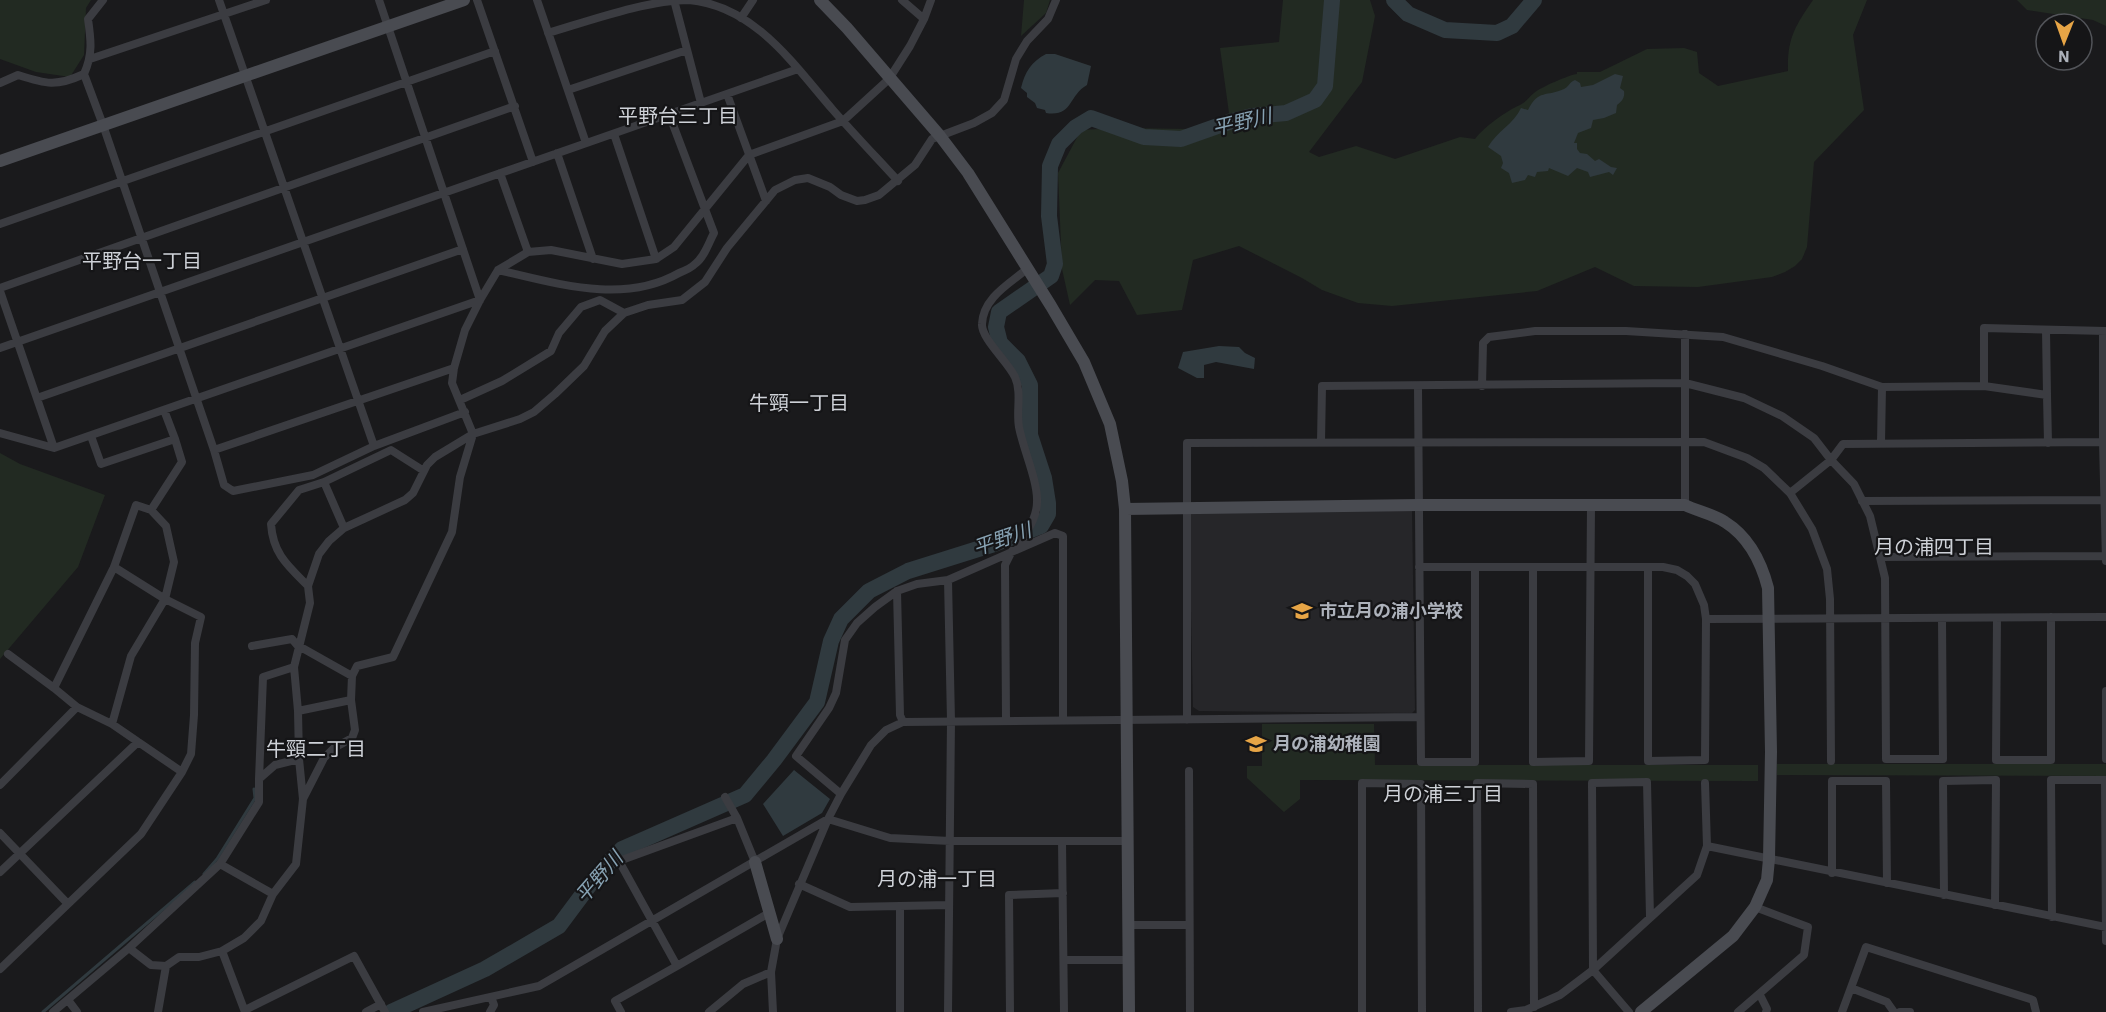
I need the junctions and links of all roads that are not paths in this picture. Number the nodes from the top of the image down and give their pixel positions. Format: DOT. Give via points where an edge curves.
graph roads {
  1 [pos="103,0"];
  2 [pos="219,0"];
  3 [pos="266,0"];
  4 [pos="379,0"];
  5 [pos="464,0"];
  6 [pos="477,0"];
  7 [pos="537,0"];
  8 [pos="674,0"];
  9 [pos="753,0"];
  10 [pos="820,0"];
  11 [pos="902,0"];
  12 [pos="931,0"];
  13 [pos="1056,0"];
  14 [pos="224,14"];
  15 [pos="741,18"];
  16 [pos="924,19"];
  17 [pos="388,27"];
  18 [pos="548,33"];
  19 [pos="687,50"];
  20 [pos="495,51"];
  21 [pos="90,59"];
  22 [pos="798,69"];
  23 [pos="84,74"];
  24 [pos="244,76"];
  25 [pos="889,79"];
  26 [pos="407,82"];
  27 [pos="0,83"];
  28 [pos="568,90"];
  29 [pos="727,94"];
  30 [pos="701,103"];
  31 [pos="515,106"];
  32 [pos="669,114"];
  33 [pos="843,122"];
  34 [pos="103,125"];
  35 [pos="264,132"];
  36 [pos="614,134"];
  37 [pos="940,136"];
  38 [pos="425,138"];
  39 [pos="586,143"];
  40 [pos="557,153"];
  41 [pos="749,155"];
  42 [pos="0,161"];
  43 [pos="533,162"];
  44 [pos="500,173"];
  45 [pos="122,181"];
  46 [pos="898,181"];
  47 [pos="284,188"];
  48 [pos="444,193"];
  49 [pos="766,201"];
  50 [pos="704,209"];
  51 [pos="0,224"];
  52 [pos="142,238"];
  53 [pos="303,242"];
  54 [pos="463,249"];
  55 [pos="528,252"];
  56 [pos="593,259"];
  57 [pos="656,259"];
  58 [pos="1027,269"];
  59 [pos="498,270"];
  60 [pos="0,290"];
  61 [pos="160,292"];
  62 [pos="322,298"];
  63 [pos="480,300"];
  64 [pos="624,313"];
  65 [pos="2046,330"];
  66 [pos="2104,331"];
  67 [pos="1685,334"];
  68 [pos="17,342"];
  69 [pos="0,348"];
  70 [pos="340,348"];
  71 [pos="179,349"];
  72 [pos="454,368"];
  73 [pos="1685,383"];
  74 [pos="1482,386"];
  75 [pos="1984,386"];
  76 [pos="1418,387"];
  77 [pos="1882,387"];
  78 [pos="2047,395"];
  79 [pos="37,398"];
  80 [pos="196,399"];
  81 [pos="460,400"];
  82 [pos="358,401"];
  83 [pos="164,410"];
  84 [pos="465,412"];
  85 [pos="0,433"];
  86 [pos="472,434"];
  87 [pos="91,436"];
  88 [pos="175,439"];
  89 [pos="1419,441"];
  90 [pos="1321,442"];
  91 [pos="1685,442"];
  92 [pos="2103,442"];
  93 [pos="1881,443"];
  94 [pos="2048,443"];
  95 [pos="374,446"];
  96 [pos="54,448"];
  97 [pos="214,450"];
  98 [pos="1831,460"];
  99 [pos="424,471"];
  100 [pos="324,482"];
  101 [pos="1790,493"];
  102 [pos="2104,500"];
  103 [pos="1862,501"];
  104 [pos="1419,505"];
  105 [pos="1591,506"];
  106 [pos="1685,506"];
  107 [pos="1186,507"];
  108 [pos="1125,509"];
  109 [pos="151,510"];
  110 [pos="344,528"];
  111 [pos="1015,549"];
  112 [pos="2106,556"];
  113 [pos="1880,557"];
  114 [pos="2106,561"];
  115 [pos="114,567"];
  116 [pos="1419,567"];
  117 [pos="1475,567"];
  118 [pos="1533,567"];
  119 [pos="1590,567"];
  120 [pos="1648,567"];
  121 [pos="948,579"];
  122 [pos="308,586"];
  123 [pos="897,591"];
  124 [pos="165,599"];
  125 [pos="2051,617"];
  126 [pos="2106,617"];
  127 [pos="1997,618"];
  128 [pos="1769,619"];
  129 [pos="1830,619"];
  130 [pos="1886,619"];
  131 [pos="1942,619"];
  132 [pos="1707,620"];
  133 [pos="297,645"];
  134 [pos="252,646"];
  135 [pos="8,654"];
  136 [pos="294,668"];
  137 [pos="352,676"];
  138 [pos="54,688"];
  139 [pos="2106,691"];
  140 [pos="351,700"];
  141 [pos="77,707"];
  142 [pos="298,711"];
  143 [pos="1419,717"];
  144 [pos="1006,720"];
  145 [pos="1063,720"];
  146 [pos="1126,720"];
  147 [pos="1187,720"];
  148 [pos="951,721"];
  149 [pos="903,722"];
  150 [pos="112,724"];
  151 [pos="138,742"];
  152 [pos="299,759"];
  153 [pos="2106,759"];
  154 [pos="1831,761"];
  155 [pos="1189,771"];
  156 [pos="182,772"];
  157 [pos="260,779"];
  158 [pos="1705,783"];
  159 [pos="0,785"];
  160 [pos="841,794"];
  161 [pos="725,798"];
  162 [pos="303,799"];
  163 [pos="737,818"];
  164 [pos="828,819"];
  165 [pos="0,833"];
  166 [pos="950,841"];
  167 [pos="1062,841"];
  168 [pos="1128,841"];
  169 [pos="1707,846"];
  170 [pos="20,853"];
  171 [pos="1769,859"];
  172 [pos="755,862"];
  173 [pos="220,864"];
  174 [pos="0,872"];
  175 [pos="1832,873"];
  176 [pos="799,884"];
  177 [pos="1887,884"];
  178 [pos="1063,893"];
  179 [pos="273,894"];
  180 [pos="1944,895"];
  181 [pos="67,903"];
  182 [pos="949,905"];
  183 [pos="1995,905"];
  184 [pos="900,907"];
  185 [pos="1755,907"];
  186 [pos="769,913"];
  187 [pos="1650,917"];
  188 [pos="2052,917"];
  189 [pos="653,921"];
  190 [pos="1129,925"];
  191 [pos="1189,925"];
  192 [pos="2106,927"];
  193 [pos="777,939"];
  194 [pos="2106,941"];
  195 [pos="129,948"];
  196 [pos="222,951"];
  197 [pos="1064,960"];
  198 [pos="1129,960"];
  199 [pos="166,966"];
  200 [pos="677,966"];
  201 [pos="0,969"];
  202 [pos="1593,970"];
  203 [pos="771,972"];
  204 [pos="1851,988"];
  205 [pos="1760,995"];
  206 [pos="491,997"];
  207 [pos="68,1000"];
  208 [pos="1534,1007"];
  209 [pos="383,1008"];
  210 [pos="245,1011"];
  211 [pos="52,1012"];
  212 [pos="77,1012"];
  213 [pos="158,1012"];
  214 [pos="366,1012"];
  215 [pos="423,1012"];
  216 [pos="490,1012"];
  217 [pos="621,1012"];
  218 [pos="709,1012"];
  219 [pos="773,1012"];
  220 [pos="900,1012"];
  221 [pos="948,1012"];
  222 [pos="1010,1012"];
  223 [pos="1064,1012"];
  224 [pos="1129,1012"];
  225 [pos="1190,1012"];
  226 [pos="1362,1012"];
  227 [pos="1422,1012"];
  228 [pos="1478,1012"];
  229 [pos="1511,1012"];
  230 [pos="1629,1012"];
  231 [pos="1641,1012"];
  232 [pos="1738,1012"];
  233 [pos="1766,1012"];
  234 [pos="1842,1012"];
  235 [pos="1894,1012"];
  236 [pos="1900,1012"];
  237 [pos="1910,1012"];
  238 [pos="2037,1012"];
  1 -- 21 [label="street" via="88,19"];
  2 -- 14 [label="street"];
  3 -- 14 [label="street"];
  4 -- 17 [label="street"];
  5 -- 17 [label="street"];
  6 -- 20 [label="street"];
  7 -- 18 [label="street"];
  8 -- 15 [label="street" via="707,3"];
  8 -- 18 [label="street" via="644,4"];
  8 -- 19 [label="street"];
  9 -- 15 [label="street"];
  10 -- 25 [label="street"];
  11 -- 16 [label="street"];
  12 -- 16 [label="street"];
  13 -- 37 [label="street" via="1048,20 1016,58 999,107"];
  14 -- 21 [label="street"];
  14 -- 24 [label="street"];
  15 -- 22 [label="street" via="784,51"];
  16 -- 25 [label="street"];
  17 -- 24 [label="street"];
  17 -- 26 [label="street"];
  18 -- 28 [label="street"];
  19 -- 28 [label="street"];
  19 -- 30 [label="street"];
  20 -- 26 [label="street"];
  20 -- 31 [label="street"];
  21 -- 23 [label="street"];
  22 -- 29 [label="street"];
  22 -- 33 [label="street"];
  23 -- 27 [label="street" via="65,82 43,83 18,75"];
  23 -- 34 [label="street"];
  24 -- 34 [label="street"];
  24 -- 35 [label="street"];
  25 -- 33 [label="street"];
  25 -- 37 [label="street"];
  26 -- 35 [label="street"];
  26 -- 38 [label="street"];
  28 -- 39 [label="street"];
  29 -- 30 [label="street"];
  29 -- 41 [label="street"];
  30 -- 32 [label="street"];
  31 -- 38 [label="street"];
  31 -- 43 [label="street"];
  32 -- 36 [label="street"];
  32 -- 50 [label="street"];
  33 -- 41 [label="street"];
  33 -- 46 [label="street"];
  34 -- 42 [label="street"];
  34 -- 45 [label="street"];
  35 -- 45 [label="street"];
  35 -- 47 [label="street"];
  36 -- 39 [label="street"];
  36 -- 57 [label="street"];
  37 -- 46 [label="street" via="932,139 915,165"];
  37 -- 58 [label="street" via="968,173"];
  38 -- 47 [label="street"];
  38 -- 48 [label="street"];
  39 -- 40 [label="street"];
  40 -- 43 [label="street"];
  40 -- 56 [label="street"];
  41 -- 49 [label="street"];
  41 -- 50 [label="street"];
  43 -- 44 [label="street"];
  44 -- 48 [label="street"];
  44 -- 55 [label="street"];
  45 -- 51 [label="street"];
  45 -- 52 [label="street"];
  46 -- 49 [label="street" via="879,195 856,201 808,178 775,190"];
  47 -- 52 [label="street"];
  47 -- 53 [label="street"];
  48 -- 53 [label="street"];
  48 -- 54 [label="street"];
  49 -- 64 [label="street" via="726,248 705,282 682,300"];
  50 -- 57 [label="street" via="674,247"];
  50 -- 59 [label="street" via="714,233 697,264 650,286 627,290 572,287"];
  52 -- 60 [label="street"];
  52 -- 61 [label="street"];
  53 -- 61 [label="street"];
  53 -- 62 [label="street"];
  54 -- 62 [label="street"];
  54 -- 63 [label="street"];
  55 -- 56 [label="street" via="551,250"];
  55 -- 59 [label="street"];
  56 -- 57 [label="street" via="622,264"];
  58 -- 108 [label="street" via="1084,362 1110,424"];
  58 -- 111 [label="street" via="991,298 982,327 1018,385 1018,424 1038,500 1036,515"];
  59 -- 63 [label="street"];
  60 -- 68 [label="street"];
  61 -- 68 [label="street"];
  61 -- 71 [label="street"];
  62 -- 70 [label="street"];
  62 -- 71 [label="street"];
  63 -- 70 [label="street"];
  63 -- 72 [label="street" via="465,330"];
  64 -- 81 [label="street" via="600,300 581,307 559,333 550,351 502,381"];
  64 -- 86 [label="street" via="605,331 584,366 534,412 510,424"];
  65 -- 66 [label="street"];
  65 -- 75 [label="street" via="1984,328"];
  65 -- 78 [label="street"];
  66 -- 92 [label="street"];
  67 -- 73 [label="street"];
  67 -- 74 [label="street" via="1535,331 1489,338 1483,343"];
  67 -- 77 [label="street" via="1723,337"];
  68 -- 69 [label="street"];
  68 -- 79 [label="street"];
  70 -- 80 [label="street"];
  70 -- 82 [label="street"];
  71 -- 79 [label="street"];
  71 -- 80 [label="street"];
  72 -- 81 [label="street" via="452,383"];
  72 -- 82 [label="street"];
  73 -- 74 [label="street"];
  73 -- 91 [label="street"];
  73 -- 98 [label="street" via="1765,407 1814,438"];
  74 -- 76 [label="street"];
  75 -- 77 [label="street"];
  75 -- 78 [label="street"];
  76 -- 89 [label="street"];
  76 -- 90 [label="street" via="1322,386"];
  77 -- 93 [label="street"];
  78 -- 94 [label="street"];
  79 -- 96 [label="street"];
  80 -- 83 [label="street"];
  80 -- 97 [label="street"];
  81 -- 84 [label="street"];
  82 -- 95 [label="street"];
  82 -- 97 [label="street"];
  83 -- 87 [label="street"];
  83 -- 88 [label="street"];
  84 -- 86 [label="street"];
  84 -- 95 [label="street"];
  85 -- 96 [label="street"];
  86 -- 99 [label="street" via="435,457"];
  86 -- 137 [label="street" via="460,477 452,532 393,657 357,666"];
  87 -- 88 [label="street" via="101,464"];
  87 -- 96 [label="street"];
  88 -- 109 [label="street" via="182,462"];
  89 -- 90 [label="street"];
  89 -- 91 [label="street"];
  89 -- 104 [label="street"];
  90 -- 107 [label="street" via="1187,443"];
  91 -- 101 [label="street" via="1704,442 1747,458"];
  91 -- 106 [label="street"];
  92 -- 94 [label="street"];
  92 -- 102 [label="street"];
  93 -- 94 [label="street"];
  93 -- 98 [label="street" via="1843,444"];
  95 -- 97 [label="street" via="312,476 233,491 224,485"];
  98 -- 101 [label="street"];
  98 -- 103 [label="street" via="1854,484"];
  99 -- 100 [label="street" via="391,450"];
  99 -- 110 [label="street" via="405,500"];
  100 -- 110 [label="street"];
  100 -- 122 [label="street" via="299,490 271,524 276,552"];
  101 -- 129 [label="street" via="1812,529 1827,569"];
  102 -- 103 [label="street"];
  102 -- 112 [label="street"];
  103 -- 113 [label="street" via="1870,516"];
  104 -- 105 [label="street"];
  104 -- 107 [label="street"];
  104 -- 116 [label="street"];
  105 -- 106 [label="street"];
  105 -- 119 [label="street"];
  106 -- 128 [label="street" via="1724,521 1749,543 1768,588"];
  107 -- 108 [label="street"];
  107 -- 147 [label="street"];
  108 -- 146 [label="street"];
  109 -- 115 [label="street" via="136,505"];
  109 -- 124 [label="street" via="166,526 174,562"];
  110 -- 122 [label="street" via="319,554"];
  111 -- 121 [label="street"];
  111 -- 144 [label="street" via="1005,565"];
  111 -- 145 [label="street" via="1055,533 1063,536"];
  112 -- 113 [label="street"];
  112 -- 114 [label="street"];
  113 -- 130 [label="street"];
  115 -- 124 [label="street"];
  115 -- 138 [label="street"];
  116 -- 117 [label="street"];
  116 -- 143 [label="street"];
  117 -- 118 [label="street"];
  117 -- 143 [label="street" via="1475,762 1421,762"];
  118 -- 119 [label="street"];
  118 -- 119 [label="street" via="1533,762 1589,761"];
  119 -- 120 [label="street"];
  120 -- 132 [label="street" via="1677,570 1687,576 1701,594"];
  120 -- 132 [label="street" via="1648,760 1705,760"];
  121 -- 123 [label="street"];
  121 -- 148 [label="street"];
  122 -- 133 [label="street" via="310,603"];
  123 -- 149 [label="street"];
  123 -- 160 [label="street" via="857,623 845,640 836,693 796,756"];
  124 -- 150 [label="street" via="131,656"];
  124 -- 156 [label="street" via="201,617 195,643 191,754"];
  125 -- 126 [label="street"];
  125 -- 127 [label="street"];
  125 -- 127 [label="street" via="2051,760 1996,760"];
  127 -- 131 [label="street"];
  128 -- 129 [label="street"];
  128 -- 132 [label="street"];
  128 -- 171 [label="street"];
  129 -- 130 [label="street"];
  129 -- 154 [label="street"];
  130 -- 131 [label="street"];
  130 -- 131 [label="street" via="1886,759 1943,759"];
  133 -- 134 [label="street" via="292,639"];
  133 -- 136 [label="street"];
  133 -- 137 [label="street"];
  135 -- 138 [label="street"];
  136 -- 142 [label="street"];
  136 -- 157 [label="street" via="263,677"];
  137 -- 140 [label="street"];
  138 -- 141 [label="street"];
  139 -- 153 [label="street"];
  140 -- 142 [label="street"];
  140 -- 162 [label="street" via="355,730 352,738 324,758"];
  141 -- 150 [label="street"];
  141 -- 159 [label="street"];
  142 -- 152 [label="street"];
  143 -- 147 [label="street"];
  144 -- 145 [label="street"];
  144 -- 148 [label="street"];
  145 -- 146 [label="street"];
  146 -- 147 [label="street"];
  146 -- 168 [label="street"];
  148 -- 149 [label="street"];
  148 -- 166 [label="street"];
  149 -- 160 [label="street" via="886,730 871,745"];
  150 -- 151 [label="street"];
  151 -- 156 [label="street"];
  151 -- 170 [label="street"];
  152 -- 157 [label="street" via="275,765"];
  152 -- 162 [label="street"];
  155 -- 191 [label="street"];
  156 -- 181 [label="street" via="141,834"];
  157 -- 173 [label="street" via="260,802"];
  158 -- 169 [label="street"];
  160 -- 164 [label="street"];
  161 -- 163 [label="street"];
  162 -- 179 [label="street" via="296,864"];
  163 -- 172 [label="street"];
  163 -- 189 [label="street" via="619,861"];
  164 -- 166 [label="street" via="890,838"];
  164 -- 172 [label="street"];
  164 -- 176 [label="street"];
  165 -- 170 [label="street"];
  166 -- 167 [label="street"];
  166 -- 182 [label="street"];
  167 -- 168 [label="street"];
  167 -- 178 [label="street"];
  168 -- 190 [label="street"];
  169 -- 171 [label="street"];
  169 -- 187 [label="street" via="1697,875"];
  170 -- 174 [label="street"];
  170 -- 181 [label="street"];
  171 -- 175 [label="street"];
  171 -- 185 [label="street" via="1767,880"];
  172 -- 186 [label="street"];
  172 -- 189 [label="street"];
  173 -- 179 [label="street"];
  173 -- 195 [label="street"];
  175 -- 177 [label="street"];
  175 -- 177 [label="street" via="1832,781 1886,781"];
  176 -- 184 [label="street" via="850,907"];
  176 -- 193 [label="street"];
  177 -- 180 [label="street"];
  178 -- 197 [label="street"];
  178 -- 222 [label="street" via="1009,895"];
  179 -- 196 [label="street" via="261,921 244,938"];
  180 -- 183 [label="street"];
  180 -- 183 [label="street" via="1943,781 1996,780"];
  181 -- 201 [label="street"];
  182 -- 184 [label="street"];
  182 -- 221 [label="street"];
  183 -- 188 [label="street"];
  184 -- 220 [label="street"];
  185 -- 205 [label="street" via="1809,927 1804,955"];
  185 -- 231 [label="street" via="1733,936"];
  186 -- 193 [label="street"];
  186 -- 200 [label="street"];
  187 -- 202 [label="street"];
  187 -- 202 [label="street" via="1647,782 1592,783"];
  188 -- 192 [label="street"];
  188 -- 192 [label="street" via="2052,780 2105,780"];
  189 -- 200 [label="street"];
  189 -- 206 [label="street" via="538,986"];
  190 -- 191 [label="street"];
  190 -- 198 [label="street"];
  191 -- 225 [label="street"];
  192 -- 194 [label="street"];
  193 -- 203 [label="street"];
  195 -- 199 [label="street" via="150,965"];
  195 -- 207 [label="street"];
  196 -- 199 [label="street" via="179,957"];
  196 -- 210 [label="street"];
  197 -- 198 [label="street"];
  197 -- 223 [label="street"];
  198 -- 224 [label="street"];
  199 -- 213 [label="street"];
  200 -- 217 [label="street" via="615,1001"];
  202 -- 208 [label="street" via="1560,995"];
  202 -- 230 [label="street"];
  203 -- 218 [label="street" via="742,984"];
  203 -- 219 [label="street"];
  204 -- 234 [label="street"];
  204 -- 235 [label="street" via="1887,1002"];
  204 -- 238 [label="street" via="1866,947 2033,1000"];
  205 -- 232 [label="street"];
  205 -- 233 [label="street"];
  206 -- 215 [label="street"];
  206 -- 216 [label="street" via="494,1005"];
  207 -- 211 [label="street"];
  207 -- 212 [label="street"];
  208 -- 228 [label="street" via="1533,784 1477,783"];
  208 -- 229 [label="street"];
  209 -- 210 [label="street" via="354,956"];
  209 -- 214 [label="street"];
  226 -- 227 [label="street" via="1362,783 1421,784"];
  236 -- 237 [label="street"];
}
